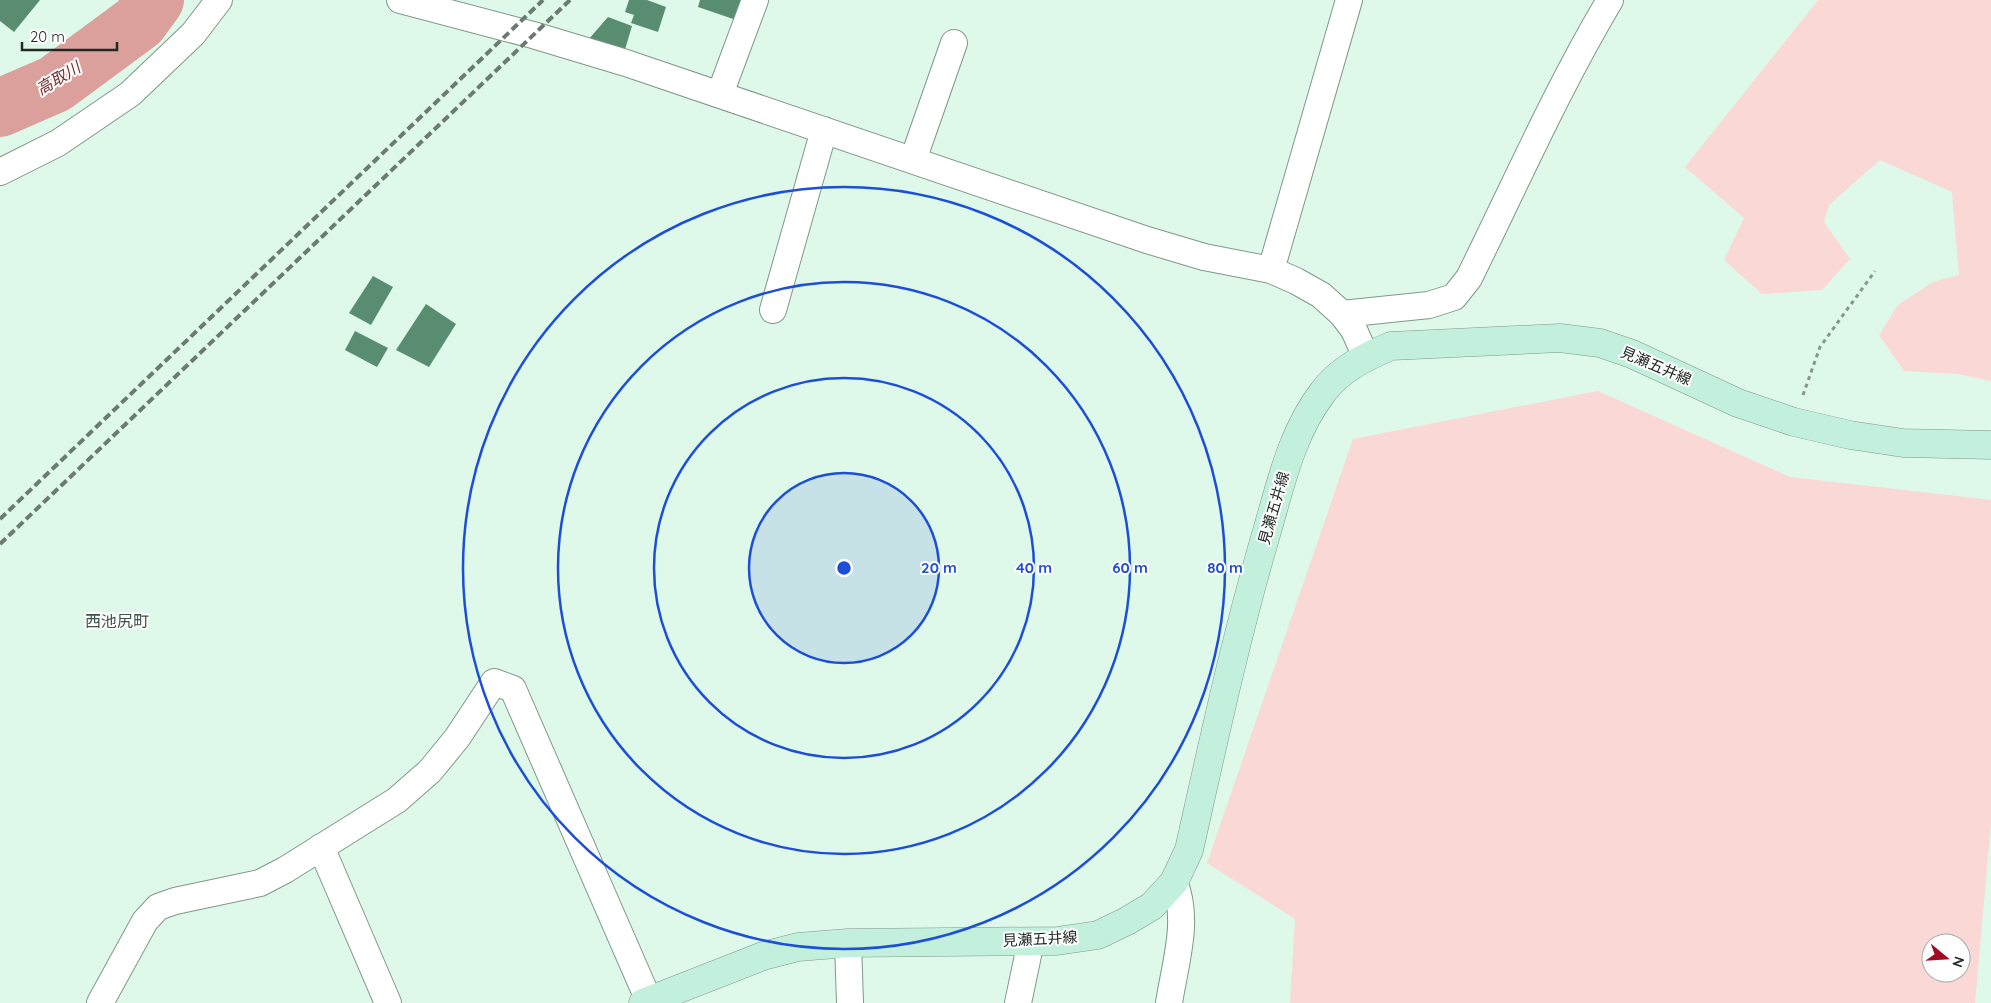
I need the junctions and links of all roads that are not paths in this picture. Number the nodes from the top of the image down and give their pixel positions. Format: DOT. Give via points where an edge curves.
graph roads {
  1 [pos="219,0"];
  2 [pos="400,0"];
  3 [pos="755,0"];
  4 [pos="1349,0"];
  5 [pos="1610,0"];
  6 [pos="954,44"];
  7 [pos="720,94"];
  8 [pos="824,130"];
  9 [pos="912,160"];
  10 [pos="0,172"];
  11 [pos="1271,270"];
  12 [pos="773,310"];
  13 [pos="1342,314"];
  14 [pos="1366,356"];
  15 [pos="1991,444"];
  16 [pos="321,847"];
  17 [pos="1174,882"];
  18 [pos="1031,941"];
  19 [pos="848,943"];
  20 [pos="646,1002"];
  21 [pos="100,1003"];
  22 [pos="388,1003"];
  23 [pos="850,1003"];
  24 [pos="1018,1003"];
  25 [pos="1169,1003"];
  1 -- 10 [label="street" via="193,34 130,94 58,143"];
  2 -- 7 [label="street" via="533,35"];
  3 -- 7 [label="street"];
  4 -- 11 [label="street"];
  5 -- 13 [label="street" via="1590,33 1469,278 1454,297 1429,305"];
  6 -- 9 [label="street"];
  7 -- 8 [label="street"];
  8 -- 9 [label="street"];
  8 -- 12 [label="street"];
  9 -- 11 [label="street" via="1147,240 1204,257"];
  11 -- 13 [label="street" via="1321,295"];
  13 -- 14 [label="street"];
  14 -- 15 [label="main road, 見瀬五井線" via="1391,346 1560,338 1600,343 1632,354 1738,403 1794,422 1903,443"];
  14 -- 17 [label="main road, 見瀬五井線" via="1342,372 1324,391 1303,422 1290,454 1242,621 1189,850"];
  16 -- 20 [label="street" via="397,800 430,771 458,738 494,682 514,689"];
  16 -- 21 [label="street" via="260,883 158,907 145,921"];
  16 -- 22 [label="street"];
  17 -- 18 [label="main road, 見瀬五井線" via="1152,906 1098,935"];
  17 -- 25 [label="street" via="1180,896 1182,917"];
  18 -- 19 [label="main road, 見瀬五井線"];
  18 -- 24 [label="street"];
  19 -- 20 [label="main road, 見瀬五井線" via="798,947 763,956"];
  19 -- 23 [label="street"];
}
